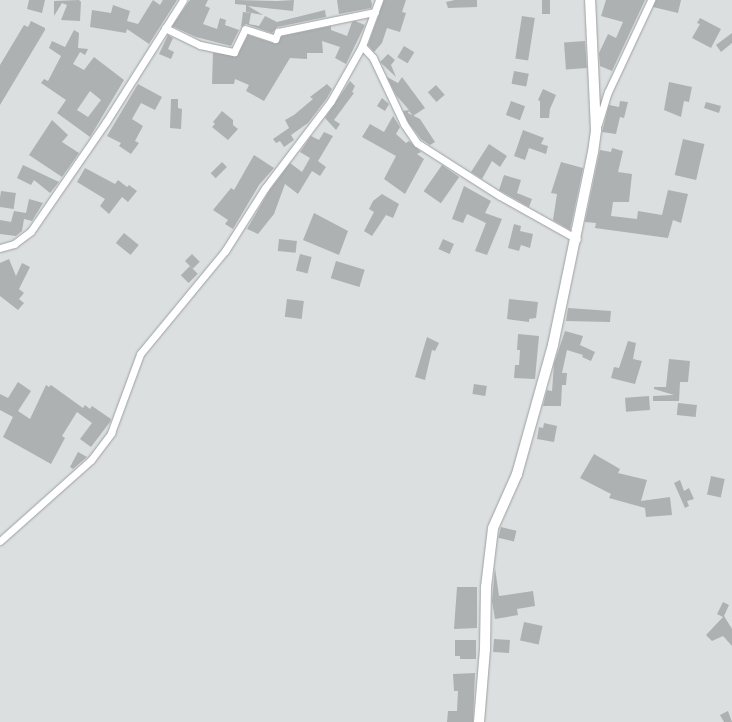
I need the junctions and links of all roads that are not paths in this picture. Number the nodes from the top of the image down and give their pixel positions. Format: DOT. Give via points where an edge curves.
graph roads {
  1 [pos="183,0"];
  2 [pos="379,0"];
  3 [pos="590,0"];
  4 [pos="651,0"];
  5 [pos="375,12"];
  6 [pos="165,28"];
  7 [pos="362,46"];
  8 [pos="596,130"];
  9 [pos="577,239"];
  10 [pos="0,248"];
  11 [pos="0,541"];
  12 [pos="479,722"];
  1 -- 6 [label="street"];
  2 -- 5 [label="street"];
  3 -- 8 [label="street"];
  4 -- 8 [label="street" via="608,92"];
  5 -- 6 [label="street" via="278,32 275,39 245,29 234,52 200,45"];
  5 -- 7 [label="street"];
  6 -- 10 [label="street" via="106,122 31,231 14,244"];
  7 -- 9 [label="street" via="373,58 404,124 418,143 500,196"];
  7 -- 11 [label="street" via="331,101 265,188 225,251 140,354 111,433 91,460"];
  8 -- 9 [label="street"];
  9 -- 12 [label="street" via="562,311 521,459 493,528 486,587 485,649"];
}
